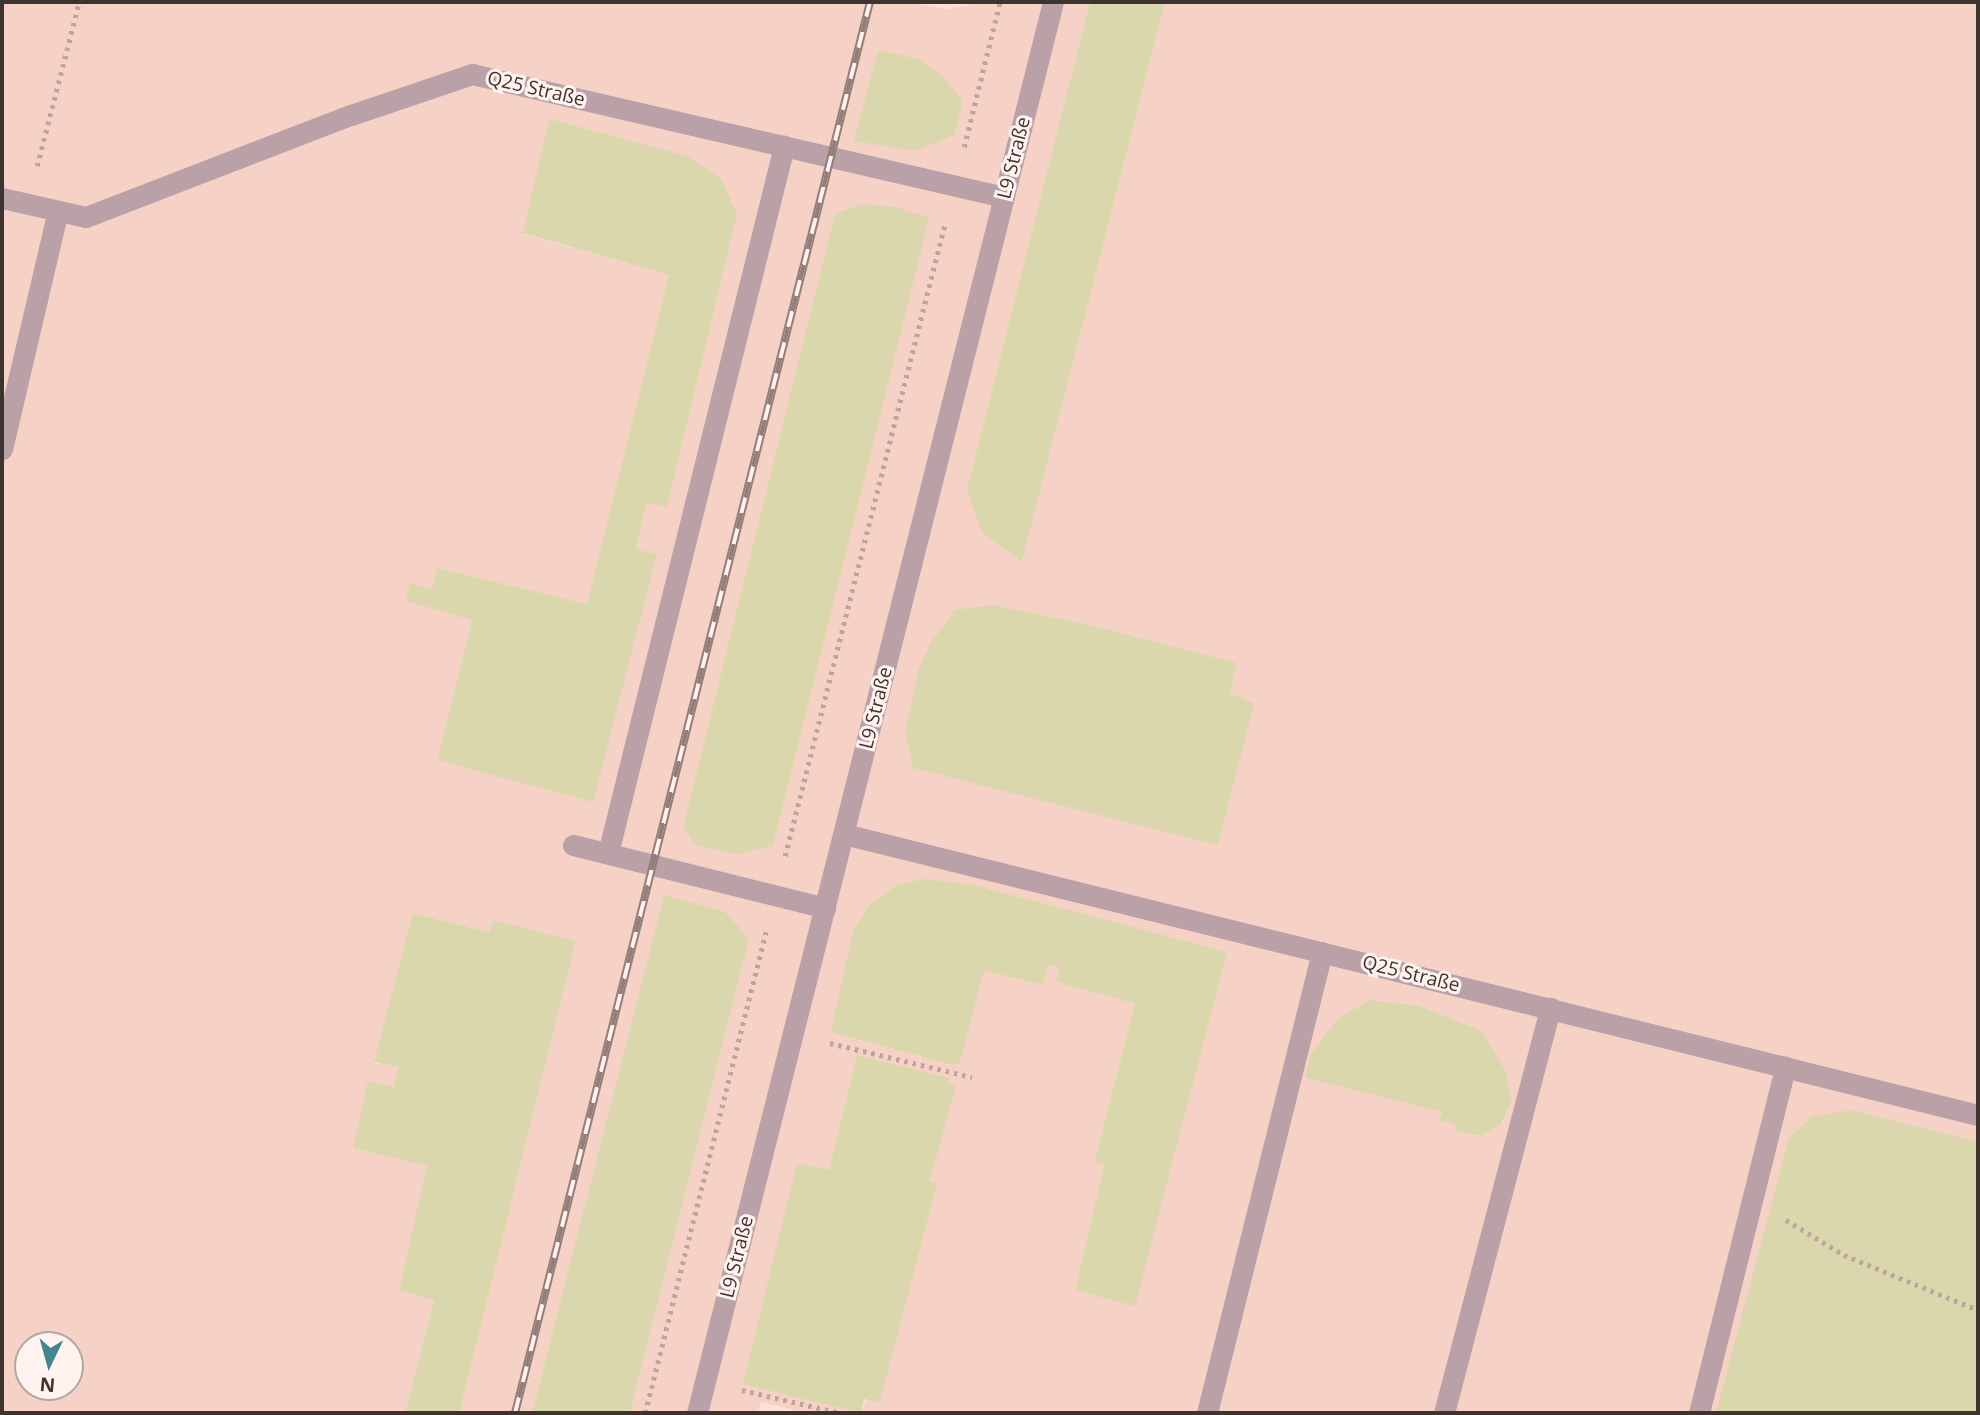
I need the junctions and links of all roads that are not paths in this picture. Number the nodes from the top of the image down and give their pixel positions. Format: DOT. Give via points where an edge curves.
graph roads {
  1 [pos="1053,2"];
  2 [pos="784,146"];
  3 [pos="1004,197"];
  4 [pos="2,198"];
  5 [pos="58,211"];
  6 [pos="2,449"];
  7 [pos="844,834"];
  8 [pos="573,845"];
  9 [pos="608,853"];
  10 [pos="825,908"];
  11 [pos="1322,952"];
  12 [pos="1550,1008"];
  13 [pos="1785,1067"];
  14 [pos="1978,1115"];
  15 [pos="698,1413"];
  16 [pos="1207,1413"];
  17 [pos="1444,1413"];
  18 [pos="1699,1413"];
  1 -- 3 [label="lane, L9 Straße"];
  2 -- 3 [label="lane, Q25 Straße"];
  2 -- 5 [label="lane, Q25 Straße" via="472,74 86,216"];
  2 -- 9 [label="lane"];
  3 -- 7 [label="lane, L9 Straße"];
  4 -- 5 [label="lane, Q25 Straße"];
  5 -- 6 [label="lane"];
  7 -- 10 [label="lane, L9 Straße"];
  7 -- 11 [label="lane, Q25 Straße"];
  8 -- 9 [label="lane"];
  9 -- 10 [label="lane"];
  10 -- 15 [label="lane, L9 Straße"];
  11 -- 12 [label="lane, Q25 Straße"];
  11 -- 16 [label="lane"];
  12 -- 13 [label="lane, Q25 Straße"];
  12 -- 17 [label="lane"];
  13 -- 14 [label="lane, Q25 Straße"];
  13 -- 18 [label="lane"];
}
